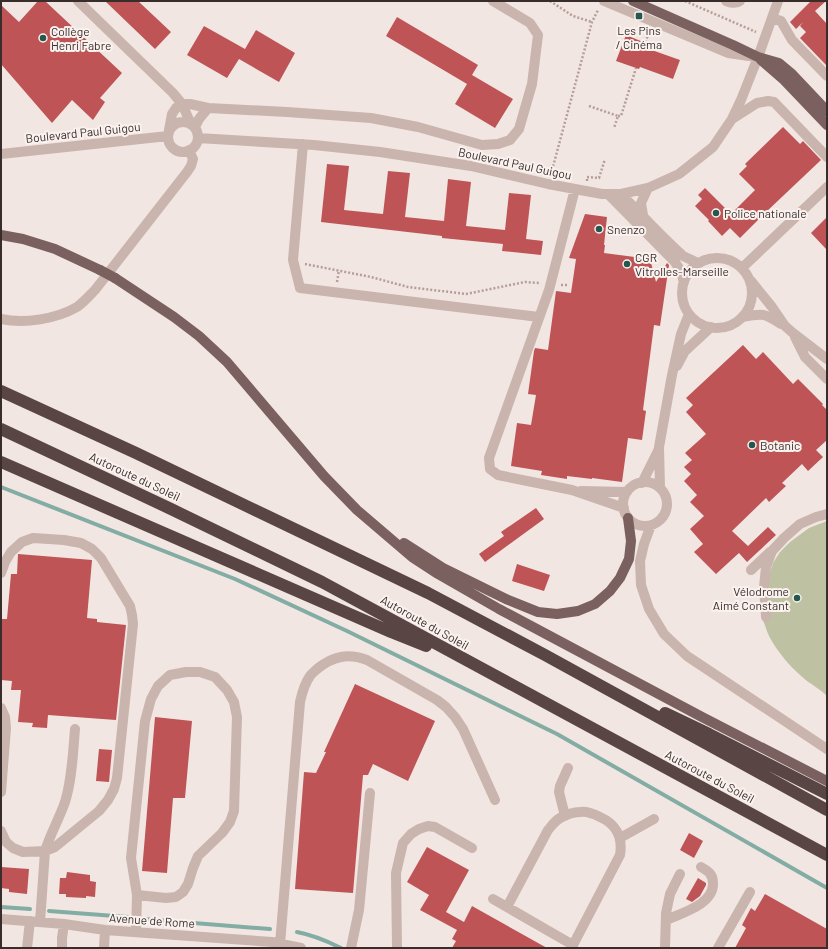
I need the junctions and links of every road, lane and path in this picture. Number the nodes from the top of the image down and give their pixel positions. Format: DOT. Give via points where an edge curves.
graph roads {
  1 [pos="78,1"];
  2 [pos="493,1"];
  3 [pos="550,1"];
  4 [pos="633,1"];
  5 [pos="685,1"];
  6 [pos="726,1"];
  7 [pos="740,1"];
  8 [pos="778,1"];
  9 [pos="601,5"];
  10 [pos="772,18"];
  11 [pos="592,22"];
  12 [pos="651,26"];
  13 [pos="757,33"];
  14 [pos="645,42"];
  15 [pos="758,57"];
  16 [pos="636,68"];
  17 [pos="827,76"];
  18 [pos="182,104"];
  19 [pos="589,106"];
  20 [pos="208,108"];
  21 [pos="827,111"];
  22 [pos="618,116"];
  23 [pos="732,119"];
  24 [pos="193,125"];
  25 [pos="827,125"];
  26 [pos="614,128"];
  27 [pos="169,133"];
  28 [pos="198,138"];
  29 [pos="303,144"];
  30 [pos="189,150"];
  31 [pos="1,154"];
  32 [pos="827,157"];
  33 [pos="605,159"];
  34 [pos="548,184"];
  35 [pos="827,187"];
  36 [pos="648,188"];
  37 [pos="580,190"];
  38 [pos="608,194"];
  39 [pos="621,194"];
  40 [pos="643,216"];
  41 [pos="1,235"];
  42 [pos="293,260"];
  43 [pos="698,263"];
  44 [pos="742,268"];
  45 [pos="750,280"];
  46 [pos="684,282"];
  47 [pos="568,285"];
  48 [pos="550,287"];
  49 [pos="689,314"];
  50 [pos="539,317"];
  51 [pos="742,317"];
  52 [pos="1,319"];
  53 [pos="785,326"];
  54 [pos="711,327"];
  55 [pos="793,333"];
  56 [pos="827,359"];
  57 [pos="672,375"];
  58 [pos="827,379"];
  59 [pos="1,390"];
  60 [pos="1,429"];
  61 [pos="659,447"];
  62 [pos="1,462"];
  63 [pos="642,483"];
  64 [pos="660,488"];
  65 [pos="572,490"];
  66 [pos="627,492"];
  67 [pos="624,508"];
  68 [pos="827,514"];
  69 [pos="628,518"];
  70 [pos="651,525"];
  71 [pos="375,526"];
  72 [pos="772,551"];
  73 [pos="751,570"];
  74 [pos="1,573"];
  75 [pos="766,617"];
  76 [pos="545,655"];
  77 [pos="474,665"];
  78 [pos="1,708"];
  79 [pos="75,728"];
  80 [pos="827,749"];
  81 [pos="568,768"];
  82 [pos="827,781"];
  83 [pos="1,792"];
  84 [pos="370,793"];
  85 [pos="827,794"];
  86 [pos="495,800"];
  87 [pos="827,810"];
  88 [pos="565,816"];
  89 [pos="654,819"];
  90 [pos="1,830"];
  91 [pos="620,838"];
  92 [pos="472,848"];
  93 [pos="45,851"];
  94 [pos="827,855"];
  95 [pos="701,867"];
  96 [pos="680,874"];
  97 [pos="750,892"];
  98 [pos="137,895"];
  99 [pos="493,899"];
  100 [pos="507,907"];
  101 [pos="1,919"];
  102 [pos="666,920"];
  103 [pos="35,922"];
  104 [pos="64,924"];
  105 [pos="105,930"];
  106 [pos="136,932"];
  107 [pos="247,944"];
  108 [pos="280,944"];
  109 [pos="573,947"];
  110 [pos="27,948"];
  111 [pos="62,948"];
  112 [pos="104,948"];
  113 [pos="301,948"];
  114 [pos="351,948"];
  115 [pos="397,948"];
  116 [pos="665,948"];
  117 [pos="718,948"];
  1 -- 18 [label="street"];
  2 -- 20 [label="street" via="530,22 538,35 532,84 519,130 510,140 482,145 418,127 371,118"];
  3 -- 11 [label="path" via="573,16"];
  4 -- 15 [label="main road"];
  5 -- 13 [label="path"];
  6 -- 7 [label="street"];
  8 -- 10 [label="street, Boulevard Paul Guigou"];
  9 -- 11 [label="path"];
  9 -- 15 [label="street" via="728,53"];
  10 -- 15 [label="street, Boulevard Paul Guigou"];
  10 -- 17 [label="street" via="781,21 792,40"];
  11 -- 34 [label="path"];
  12 -- 14 [label="path"];
  15 -- 21 [label="main road" via="779,63"];
  15 -- 23 [label="street, Boulevard Paul Guigou"];
  15 -- 25 [label="main road"];
  16 -- 22 [label="path" via="621,116"];
  18 -- 20 [label="street"];
  18 -- 24 [label="street"];
  18 -- 27 [label="street" via="172,114"];
  19 -- 22 [label="path"];
  20 -- 24 [label="street"];
  22 -- 26 [label="path"];
  23 -- 32 [label="street" via="757,103 774,102"];
  23 -- 36 [label="street, Boulevard Paul Guigou" via="713,148 679,174"];
  24 -- 27 [label="street" via="182,121 172,126"];
  24 -- 28 [label="street"];
  27 -- 30 [label="street" via="168,141 174,149 184,152"];
  27 -- 31 [label="street, Boulevard Paul Guigou"];
  28 -- 29 [label="street, Boulevard Paul Guigou"];
  28 -- 30 [label="street"];
  29 -- 34 [label="street, Boulevard Paul Guigou" via="380,152 471,166"];
  29 -- 42 [label="street"];
  30 -- 52 [label="street" via="193,159 187,172 86,300 64,313 46,318 26,321"];
  33 -- 37 [label="path" via="599,178 587,177"];
  34 -- 37 [label="street, Boulevard Paul Guigou"];
  35 -- 44 [label="street"];
  36 -- 39 [label="street, Boulevard Paul Guigou"];
  36 -- 40 [label="street" via="640,203"];
  37 -- 38 [label="street, Boulevard Paul Guigou"];
  37 -- 48 [label="street"];
  38 -- 39 [label="street, Boulevard Paul Guigou"];
  38 -- 46 [label="street" via="675,262"];
  39 -- 40 [label="street"];
  40 -- 43 [label="street" via="683,256"];
  41 -- 71 [label="main road, bridge" via="55,249 100,270 199,336 227,362 324,476"];
  42 -- 48 [label="path" via="371,276 408,287 466,294 525,282"];
  42 -- 50 [label="street" via="300,288"];
  43 -- 44 [label="street" via="709,258 721,258 732,261"];
  43 -- 46 [label="street" via="687,274"];
  44 -- 45 [label="street"];
  45 -- 51 [label="street" via="752,299"];
  45 -- 53 [label="street"];
  46 -- 49 [label="street" via="682,298"];
  47 -- 48 [label="path"];
  48 -- 50 [label="street"];
  49 -- 54 [label="street" via="695,320"];
  49 -- 57 [label="street" via="681,334"];
  50 -- 65 [label="street" via="489,458 490,469 498,475"];
  51 -- 53 [label="street" via="767,315"];
  51 -- 54 [label="street" via="733,324"];
  53 -- 55 [label="street"];
  54 -- 57 [label="street" via="685,352"];
  55 -- 56 [label="street"];
  55 -- 58 [label="street" via="805,356"];
  57 -- 61 [label="street"];
  59 -- 76 [label="highway, Autoroute du Soleil" via="420,590"];
  60 -- 77 [label="highway, Autoroute du Soleil" via="322,582"];
  61 -- 63 [label="street"];
  61 -- 64 [label="street"];
  62 -- 77 [label="highway" via="384,630"];
  63 -- 64 [label="street"];
  63 -- 66 [label="street" via="631,487"];
  64 -- 70 [label="street" via="667,506 662,518"];
  65 -- 66 [label="street"];
  65 -- 67 [label="street"];
  66 -- 67 [label="street" via="623,502"];
  67 -- 69 [label="street"];
  68 -- 72 [label="street" via="800,524"];
  69 -- 70 [label="street" via="638,525"];
  69 -- 71 [label="main road" via="631,541 628,559 620,578 595,604 578,612 557,614 538,612 506,599 443,568"];
  70 -- 80 [label="street" via="640,561 641,584 649,609 664,634 687,656"];
  71 -- 82 [label="main road" via="412,557 499,609"];
  72 -- 73 [label="street"];
  72 -- 75 [label="street" via="766,567 764,586"];
  74 -- 93 [label="street" via="11,552 22,542 32,538 81,543 101,558 130,606 132,615 114,789 99,811 55,847"];
  76 -- 85 [label="highway" via="702,730"];
  76 -- 87 [label="highway, Autoroute du Soleil"];
  77 -- 94 [label="highway, Autoroute du Soleil"];
  78 -- 83 [label="street" via="6,728"];
  79 -- 93 [label="street" via="69,788"];
  81 -- 88 [label="street" via="559,792"];
  84 -- 114 [label="street" via="359,910"];
  86 -- 108 [label="street" via="463,728 446,707 367,660 346,656 324,664 311,675 300,702"];
  88 -- 91 [label="street" via="580,812 594,813 612,824"];
  88 -- 100 [label="street" via="548,830"];
  89 -- 91 [label="street"];
  90 -- 93 [label="street" via="6,842 13,848 23,852"];
  91 -- 109 [label="street" via="620,854"];
  92 -- 115 [label="street" via="435,827 428,826 410,834 403,843 396,873"];
  93 -- 103 [label="street"];
  95 -- 102 [label="street" via="710,872 713,879 709,896 700,905"];
  96 -- 102 [label="street" via="670,894"];
  97 -- 117 [label="street"];
  98 -- 98 [label="street" via="131,858 145,721 151,699 158,686 170,676 200,672 215,677 234,702 237,717 234,811 222,833 198,856 183,892 176,897 166,898"];
  98 -- 106 [label="street"];
  99 -- 100 [label="street"];
  100 -- 109 [label="street"];
  101 -- 103 [label="street, Avenue de Rome"];
  102 -- 116 [label="street"];
  103 -- 104 [label="street, Avenue de Rome"];
  103 -- 110 [label="street"];
  104 -- 105 [label="street, Avenue de Rome"];
  104 -- 111 [label="street"];
  105 -- 106 [label="street, Avenue de Rome"];
  105 -- 112 [label="street"];
  106 -- 107 [label="street, Avenue de Rome"];
  107 -- 108 [label="street, Avenue de Rome"];
  108 -- 113 [label="street, Avenue de Rome"];
}
